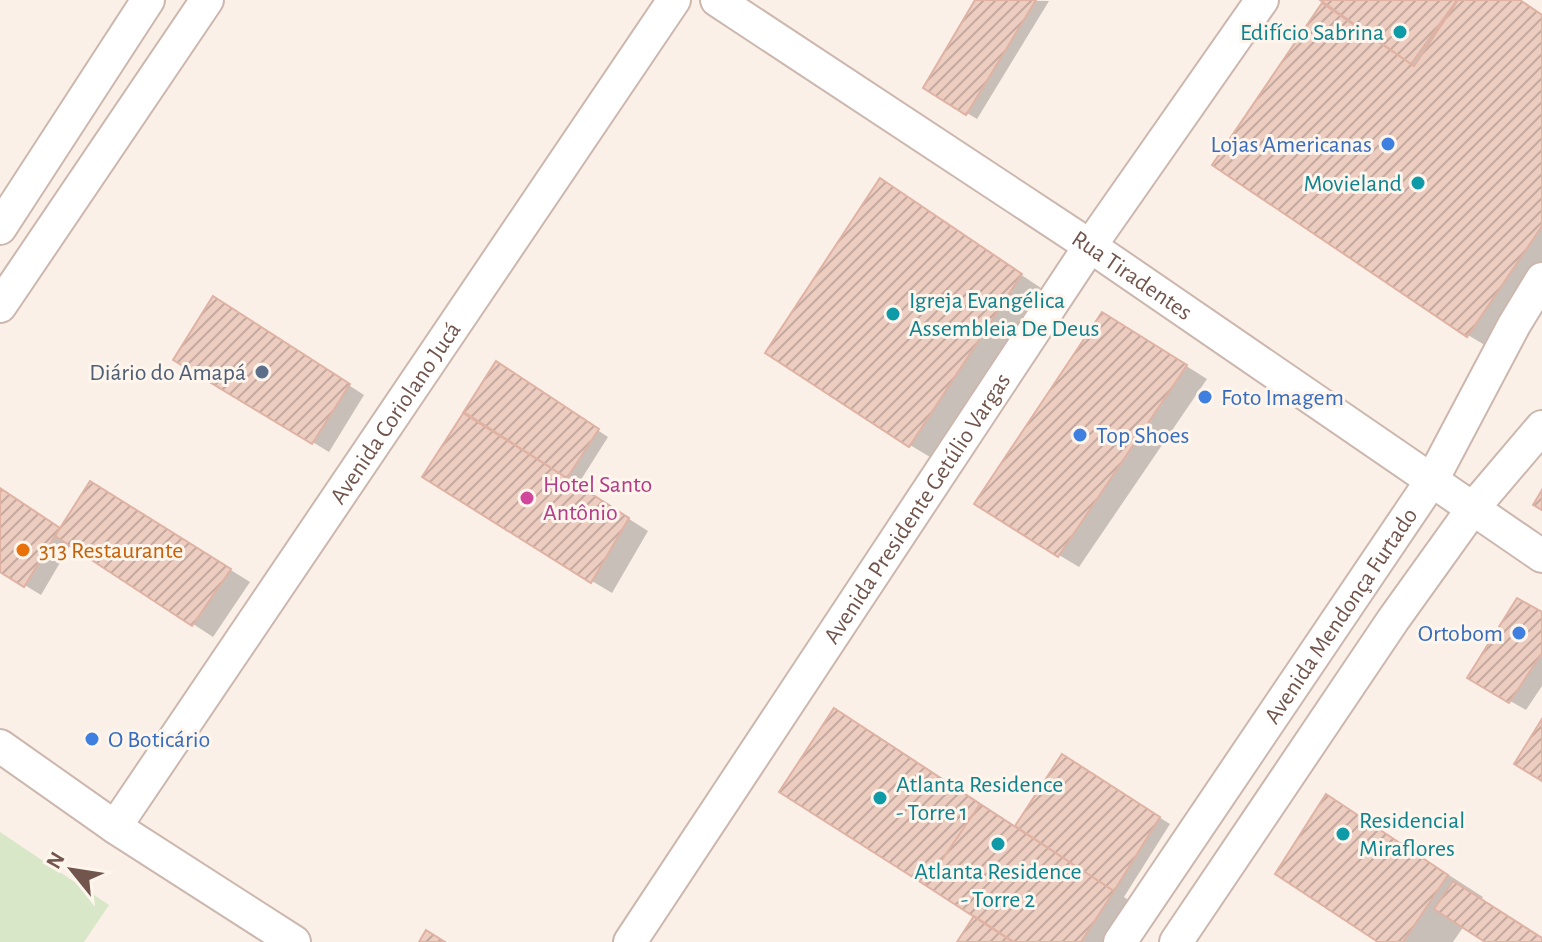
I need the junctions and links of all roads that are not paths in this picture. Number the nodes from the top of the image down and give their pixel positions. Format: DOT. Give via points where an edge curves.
graph roads {
  1 [pos="148,0"];
  2 [pos="207,0"];
  3 [pos="674,0"];
  4 [pos="717,0"];
  5 [pos="1262,0"];
  6 [pos="0,228"];
  7 [pos="1090,246"];
  8 [pos="1542,279"];
  9 [pos="0,306"];
  10 [pos="1542,427"];
  11 [pos="1432,480"];
  12 [pos="1474,507"];
  13 [pos="1542,556"];
  14 [pos="0,746"];
  15 [pos="115,827"];
  16 [pos="1158,887"];
  17 [pos="1195,914"];
  18 [pos="294,942"];
  19 [pos="630,942"];
  20 [pos="1120,942"];
  21 [pos="1176,942"];
  1 -- 6 [label="street"];
  2 -- 9 [label="street"];
  3 -- 15 [label="street, Avenida Coriolano Jucá"];
  4 -- 7 [label="street, Rua Tiradentes"];
  5 -- 7 [label="street, Avenida Presidente Getúlio Vargas"];
  7 -- 11 [label="street, Rua Tiradentes"];
  7 -- 19 [label="street, Avenida Presidente Getúlio Vargas"];
  8 -- 11 [label="street, Avenida Mendonça Furtado"];
  10 -- 12 [label="street, Avenida Mendonça Furtado"];
  11 -- 12 [label="street, Rua Tiradentes"];
  11 -- 16 [label="street, Avenida Mendonça Furtado"];
  12 -- 13 [label="street, Rua Tiradentes"];
  12 -- 17 [label="street, Avenida Mendonça Furtado"];
  14 -- 15 [label="street"];
  15 -- 18 [label="street"];
  16 -- 17 [label="street"];
  16 -- 20 [label="street, Avenida Mendonça Furtado"];
  17 -- 21 [label="street, Avenida Mendonça Furtado"];
}
